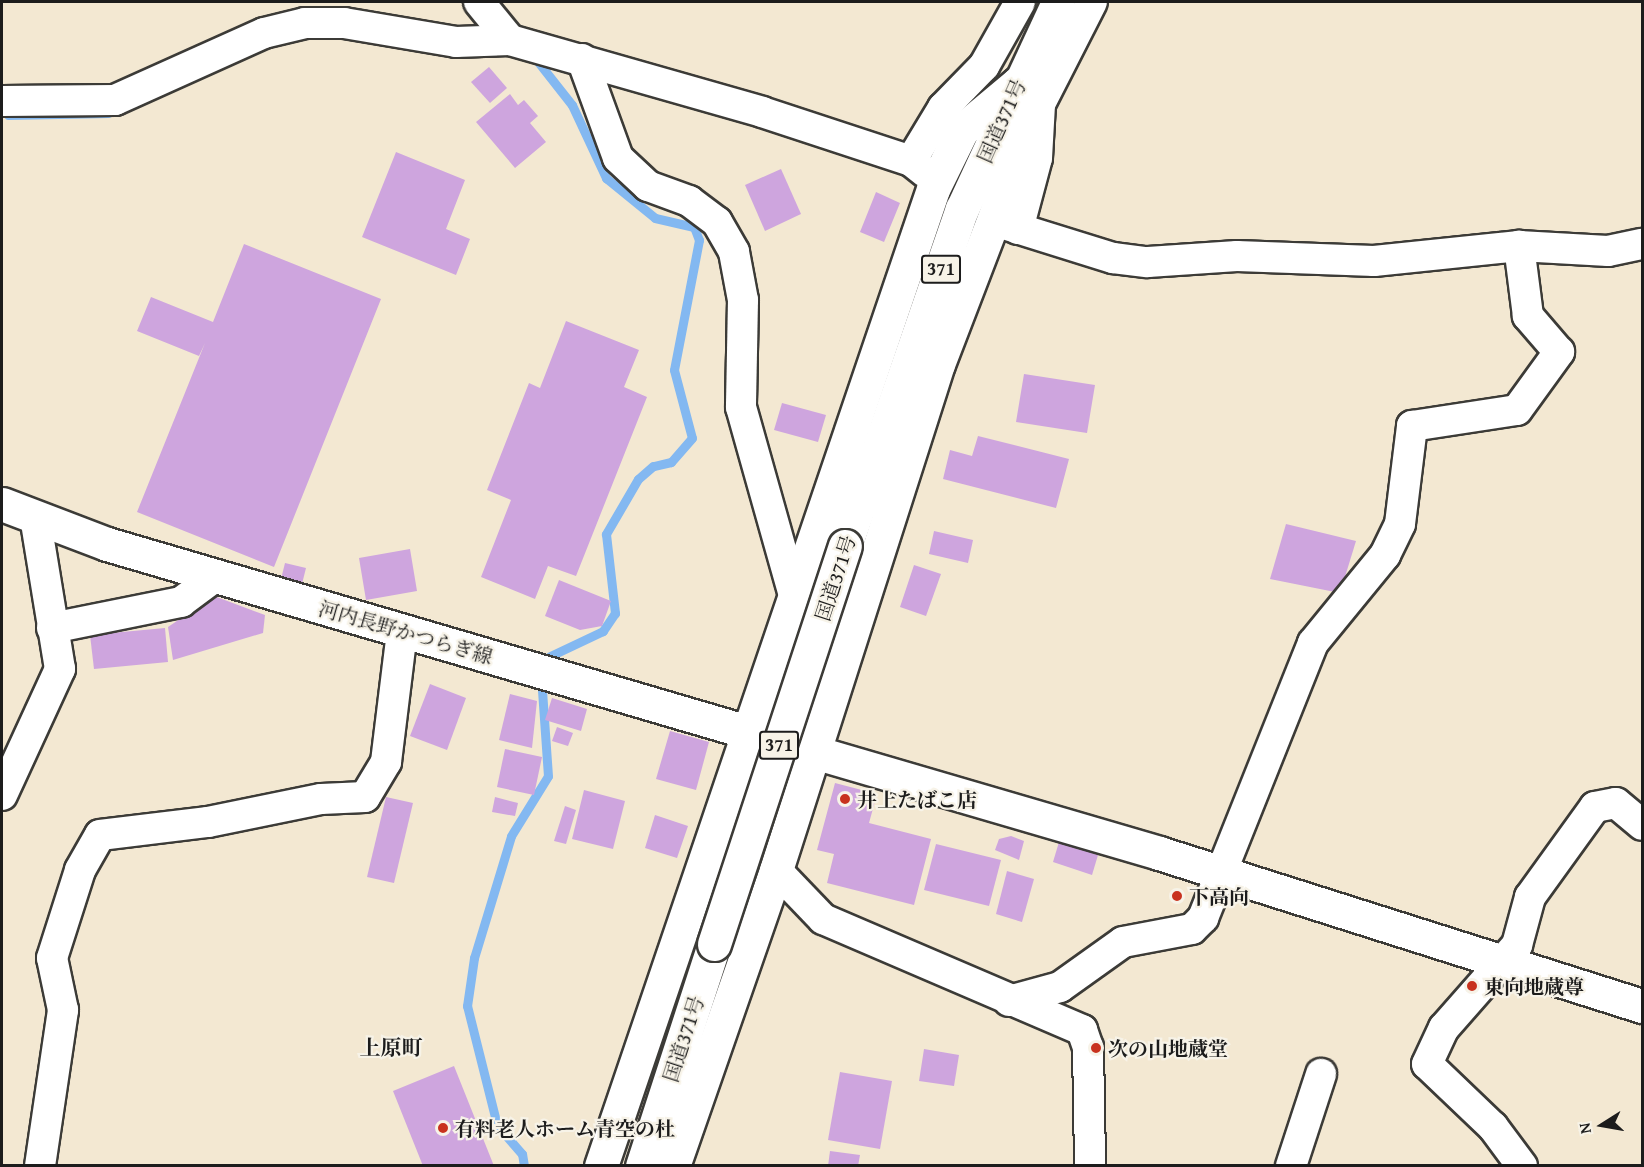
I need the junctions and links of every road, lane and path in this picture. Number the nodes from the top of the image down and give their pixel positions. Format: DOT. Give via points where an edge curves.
graph roads {
  1 [pos="479,2"];
  2 [pos="1020,2"];
  3 [pos="1058,2"];
  4 [pos="1092,2"];
  5 [pos="510,40"];
  6 [pos="582,59"];
  7 [pos="1018,83"];
  8 [pos="2,101"];
  9 [pos="1642,244"];
  10 [pos="1519,246"];
  11 [pos="2,504"];
  12 [pos="35,517"];
  13 [pos="216,576"];
  14 [pos="794,595"];
  15 [pos="52,628"];
  16 [pos="402,631"];
  17 [pos="748,734"];
  18 [pos="814,752"];
  19 [pos="2,795"];
  20 [pos="1642,825"];
  21 [pos="776,870"];
  22 [pos="1222,874"];
  23 [pos="1503,964"];
  24 [pos="1009,1001"];
  25 [pos="1642,1006"];
  26 [pos="1321,1074"];
  27 [pos="40,1166"];
  28 [pos="601,1166"];
  29 [pos="642,1166"];
  30 [pos="673,1166"];
  31 [pos="1090,1166"];
  32 [pos="1291,1166"];
  33 [pos="1522,1166"];
  1 -- 5 [label="street"];
  2 -- 6 [label="street" via="984,66 943,108 918,166"];
  3 -- 7 [label="main road, 国道371号 / 371"];
  4 -- 10 [label="street" via="1040,104 1037,158 1014,228 1113,258 1148,262 1237,256 1374,261"];
  5 -- 6 [label="street"];
  5 -- 8 [label="street" via="456,42 344,23 305,23 264,33 115,100"];
  6 -- 14 [label="street" via="618,158 648,186 689,201 717,222 734,252 743,300 741,407"];
  7 -- 14 [label="main road" via="962,130 933,189"];
  7 -- 18 [label="main road" via="1015,163 938,364"];
  7 -- 29 [label="main road, 国道371号 / 371, bridge" via="962,209 845,546"];
  9 -- 10 [label="street" via="1608,251"];
  10 -- 22 [label="street" via="1528,316 1559,352 1517,410 1412,426 1400,524 1385,555 1312,643"];
  11 -- 12 [label="main road, 河内長野かつらぎ線"];
  12 -- 13 [label="main road, 河内長野かつらぎ線"];
  12 -- 15 [label="street"];
  13 -- 15 [label="street" via="181,603"];
  13 -- 16 [label="main road, 河内長野かつらぎ線"];
  14 -- 17 [label="main road"];
  15 -- 19 [label="street" via="60,669"];
  16 -- 17 [label="main road, 河内長野かつらぎ線"];
  16 -- 27 [label="street" via="386,762 365,797 321,799 208,822 100,835 80,870 52,958 63,1010"];
  17 -- 18 [label="main road, 河内長野かつらぎ線"];
  17 -- 28 [label="main road"];
  18 -- 21 [label="main road"];
  18 -- 22 [label="main road, 河内長野かつらぎ線"];
  20 -- 23 [label="street" via="1616,803 1595,807 1530,897 1518,945"];
  21 -- 24 [label="street" via="824,919"];
  21 -- 30 [label="main road"];
  22 -- 23 [label="main road, 河内長野かつらぎ線"];
  22 -- 24 [label="street" via="1203,918 1192,929 1123,942 1060,987"];
  23 -- 25 [label="main road, 河内長野かつらぎ線"];
  23 -- 33 [label="street" via="1444,1028 1427,1064 1493,1127"];
  24 -- 31 [label="street" via="1082,1030 1088,1047"];
  26 -- 32 [label="street"];
}
